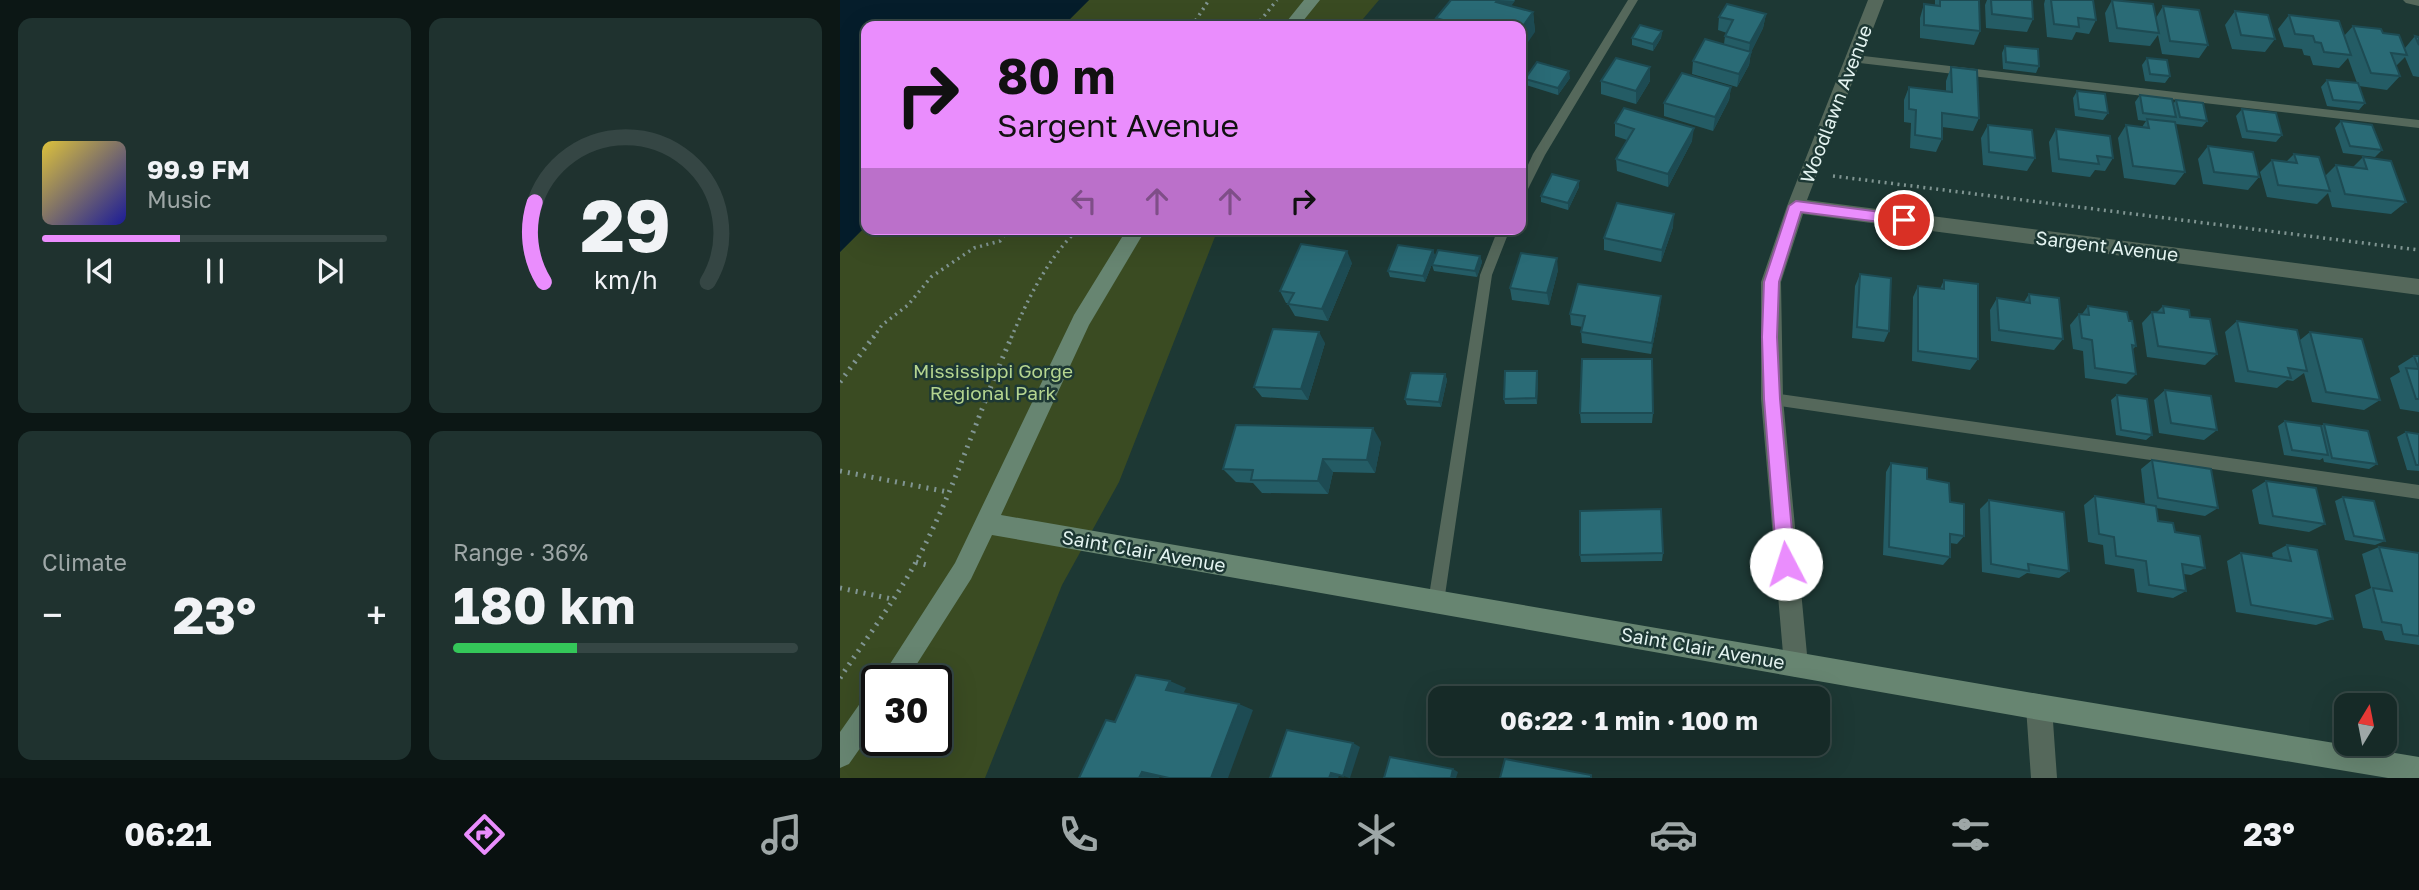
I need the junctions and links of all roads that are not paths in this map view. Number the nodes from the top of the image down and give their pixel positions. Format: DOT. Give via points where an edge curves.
graph roads {
  1 [pos="1312,0"];
  2 [pos="1633,0"];
  3 [pos="1876,0"];
  4 [pos="2411,0"];
  5 [pos="2419,1"];
  6 [pos="1295,21"];
  7 [pos="1855,59"];
  8 [pos="2419,124"];
  9 [pos="1526,181"];
  10 [pos="1796,206"];
  11 [pos="1133,235"];
  12 [pos="1502,235"];
  13 [pos="2419,287"];
  14 [pos="1772,399"];
  15 [pos="2419,492"];
  16 [pos="987,523"];
  17 [pos="1436,602"];
  18 [pos="902,665"];
  19 [pos="1796,665"];
  20 [pos="2039,707"];
  21 [pos="861,724"];
  22 [pos="840,755"];
  23 [pos="2419,770"];
  24 [pos="2044,778"];
  1 -- 6 [label="street"];
  2 -- 9 [label="lane"];
  3 -- 7 [label="street, Woodlawn Avenue"];
  4 -- 5 [label="street"];
  7 -- 8 [label="lane"];
  7 -- 10 [label="street, Woodlawn Avenue"];
  10 -- 13 [label="street, Sargent Avenue"];
  10 -- 14 [label="street, Woodlawn Avenue" via="1771,282"];
  11 -- 16 [label="street" via="1081,321"];
  12 -- 17 [label="lane" via="1486,275"];
  14 -- 15 [label="lane"];
  14 -- 19 [label="street, Woodlawn Avenue"];
  16 -- 17 [label="street, Saint Clair Avenue"];
  16 -- 18 [label="street" via="959,578"];
  17 -- 19 [label="street, Saint Clair Avenue"];
  19 -- 20 [label="street, Saint Clair Avenue"];
  20 -- 23 [label="street, Saint Clair Avenue"];
  20 -- 24 [label="street"];
  21 -- 22 [label="street"];
}
